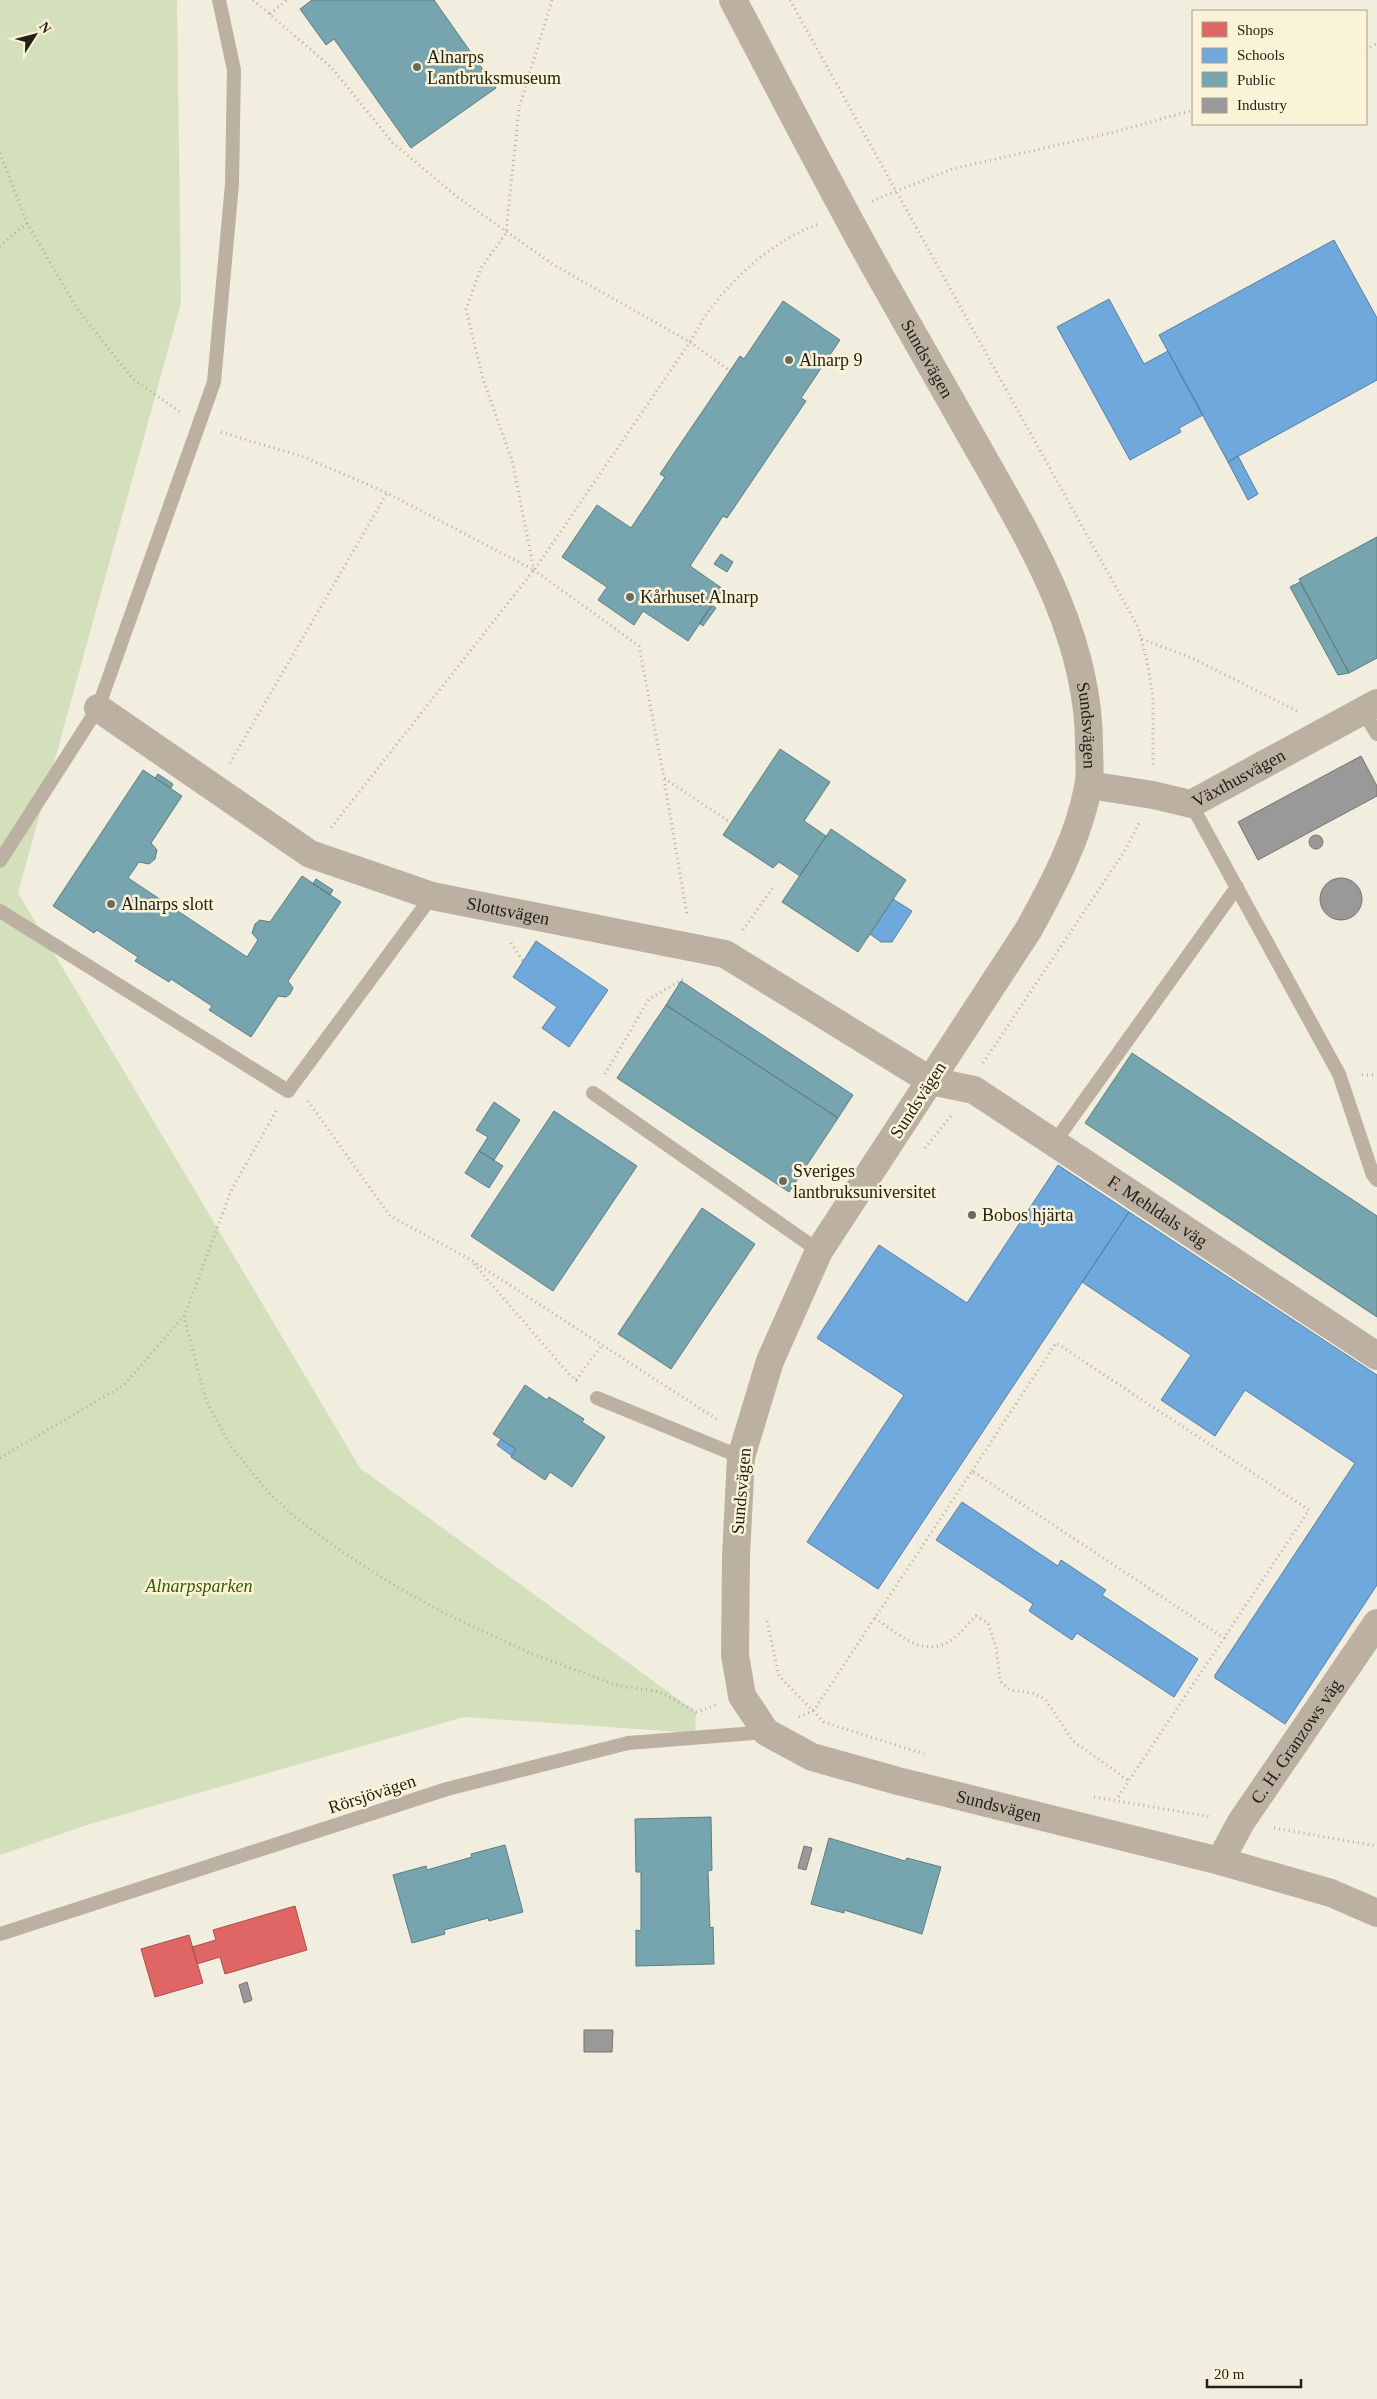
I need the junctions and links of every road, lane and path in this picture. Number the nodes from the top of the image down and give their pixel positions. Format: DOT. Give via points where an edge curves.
graph roads {
  1 [pos="219,0"];
  2 [pos="253,0"];
  3 [pos="287,0"];
  4 [pos="552,0"];
  5 [pos="733,0"];
  6 [pos="790,0"];
  7 [pos="270,14"];
  8 [pos="1192,110"];
  9 [pos="0,153"];
  10 [pos="896,191"];
  11 [pos="845,214"];
  12 [pos="28,223"];
  13 [pos="506,232"];
  14 [pos="0,246"];
  15 [pos="690,342"];
  16 [pos="730,371"];
  17 [pos="197,424"];
  18 [pos="387,493"];
  19 [pos="534,570"];
  20 [pos="1141,638"];
  21 [pos="1370,707"];
  22 [pos="98,708"];
  23 [pos="1328,730"];
  24 [pos="1377,734"];
  25 [pos="664,778"];
  26 [pos="1089,786"];
  27 [pos="215,787"];
  28 [pos="1192,804"];
  29 [pos="731,823"];
  30 [pos="310,854"];
  31 [pos="0,861"];
  32 [pos="774,886"];
  33 [pos="1237,887"];
  34 [pos="432,896"];
  35 [pos="0,911"];
  36 [pos="692,948"];
  37 [pos="725,954"];
  38 [pos="931,1081"];
  39 [pos="292,1086"];
  40 [pos="974,1090"];
  41 [pos="593,1093"];
  42 [pos="1054,1143"];
  43 [pos="923,1150"];
  44 [pos="1377,1180"];
  45 [pos="819,1250"];
  46 [pos="471,1260"];
  47 [pos="184,1317"];
  48 [pos="602,1345"];
  49 [pos="1377,1356"];
  50 [pos="576,1380"];
  51 [pos="597,1398"];
  52 [pos="743,1448"];
  53 [pos="0,1458"];
  54 [pos="972,1471"];
  55 [pos="766,1616"];
  56 [pos="875,1618"];
  57 [pos="1377,1623"];
  58 [pos="1224,1638"];
  59 [pos="742,1696"];
  60 [pos="814,1710"];
  61 [pos="766,1732"];
  62 [pos="933,1757"];
  63 [pos="1129,1781"];
  64 [pos="1088,1796"];
  65 [pos="1116,1800"];
  66 [pos="1241,1822"];
  67 [pos="1377,1846"];
  68 [pos="1220,1861"];
  69 [pos="1377,1913"];
  70 [pos="0,1934"];
  1 -- 17 [label="lane" via="234,70 232,184 214,382"];
  2 -- 7 [label="path"];
  3 -- 7 [label="path"];
  4 -- 13 [label="path" via="519,108"];
  5 -- 11 [label="street, Sundsvägen"];
  6 -- 10 [label="path"];
  7 -- 13 [label="path" via="331,67 393,143 456,196"];
  8 -- 10 [label="path" via="1110,133 952,169"];
  9 -- 12 [label="path"];
  10 -- 11 [label="path"];
  11 -- 15 [label="path" via="801,231 759,257 714,303"];
  11 -- 26 [label="street, Sundsvägen" via="1002,491 1060,603 1074,642 1083,684 1089,727"];
  12 -- 14 [label="path"];
  12 -- 17 [label="path" via="78,310 133,379"];
  13 -- 15 [label="path" via="554,266"];
  13 -- 19 [label="path" via="481,268 466,310 483,379 512,460"];
  15 -- 16 [label="path"];
  15 -- 19 [label="path"];
  17 -- 18 [label="path" via="304,457"];
  17 -- 22 [label="lane"];
  18 -- 19 [label="path"];
  18 -- 27 [label="path"];
  19 -- 25 [label="path" via="639,646"];
  19 -- 30 [label="path"];
  20 -- 23 [label="path" via="1194,659 1284,703"];
  21 -- 23 [label="street, Växthusvägen"];
  21 -- 24 [label="lane"];
  22 -- 27 [label="street, Slottsvägen"];
  22 -- 31 [label="lane"];
  23 -- 28 [label="street, Växthusvägen"];
  25 -- 29 [label="path"];
  25 -- 36 [label="path"];
  26 -- 28 [label="street, Växthusvägen"];
  26 -- 38 [label="street, Sundsvägen" via="1075,834 1056,881 1030,930"];
  27 -- 30 [label="street, Slottsvägen"];
  28 -- 33 [label="lane"];
  30 -- 34 [label="street, Slottsvägen"];
  32 -- 37 [label="path"];
  33 -- 42 [label="lane"];
  33 -- 44 [label="lane" via="1339,1074"];
  34 -- 36 [label="street, Slottsvägen"];
  34 -- 39 [label="lane"];
  35 -- 39 [label="lane"];
  36 -- 37 [label="street, Slottsvägen"];
  37 -- 38 [label="street, Slottsvägen"];
  37 -- 41 [label="path" via="649,999"];
  38 -- 40 [label="street, F. Mehldals väg"];
  38 -- 45 [label="street, Sundsvägen"];
  39 -- 46 [label="path" via="390,1216"];
  39 -- 47 [label="path" via="231,1191"];
  40 -- 42 [label="street, F. Mehldals väg"];
  40 -- 43 [label="path"];
  41 -- 45 [label="lane"];
  42 -- 49 [label="street, F. Mehldals väg"];
  45 -- 52 [label="street, Sundsvägen" via="770,1362"];
  46 -- 48 [label="path"];
  46 -- 50 [label="path"];
  47 -- 53 [label="path" via="124,1384"];
  47 -- 59 [label="path" via="206,1400 230,1445 268,1492 297,1519 344,1553 442,1612 530,1653 616,1685 660,1692 696,1712"];
  48 -- 50 [label="path"];
  48 -- 52 [label="path"];
  50 -- 51 [label="path"];
  51 -- 52 [label="lane"];
  52 -- 59 [label="street, Sundsvägen" via="736,1556 735,1654"];
  54 -- 56 [label="path"];
  54 -- 58 [label="path"];
  54 -- 58 [label="path" via="1056,1342 1308,1510"];
  55 -- 60 [label="path" via="779,1676"];
  56 -- 60 [label="path"];
  56 -- 63 [label="path" via="914,1645 930,1647 954,1638 976,1616 988,1623 996,1646 1000,1681 1010,1690 1032,1693 1045,1699 1074,1741"];
  57 -- 66 [label="street, C. H. Granzows väg"];
  58 -- 63 [label="path"];
  59 -- 61 [label="street, Sundsvägen"];
  60 -- 62 [label="path" via="824,1722"];
  61 -- 68 [label="street, Sundsvägen" via="822,1759 898,1781"];
  61 -- 70 [label="lane, Rörsjövägen" via="628,1743 447,1789"];
  63 -- 65 [label="path"];
  64 -- 65 [label="path"];
  65 -- 66 [label="path"];
  66 -- 67 [label="path"];
  66 -- 68 [label="street, C. H. Granzows väg"];
  68 -- 69 [label="street, Sundsvägen" via="1331,1893"];
}
